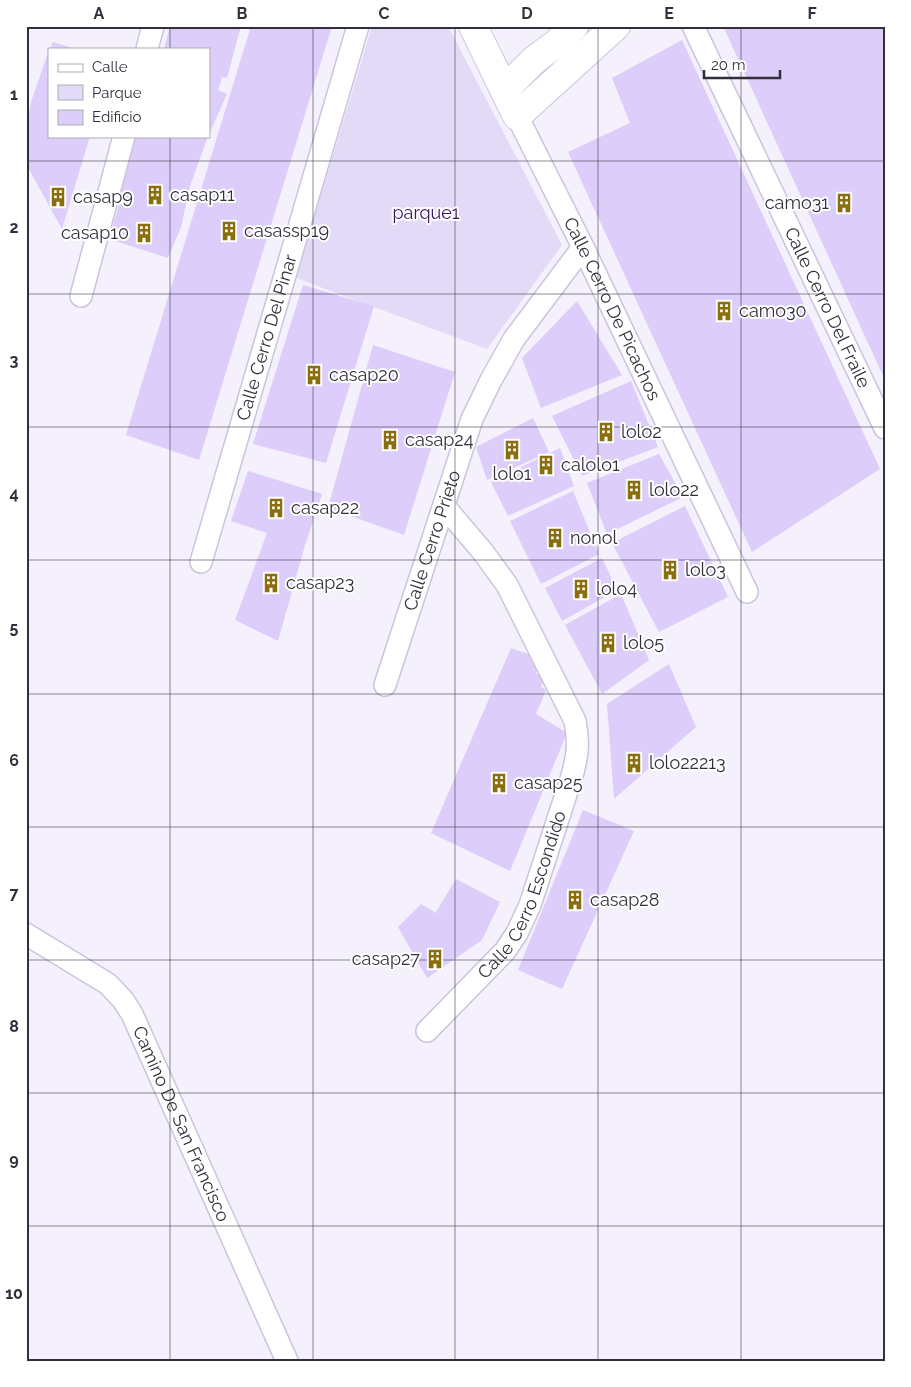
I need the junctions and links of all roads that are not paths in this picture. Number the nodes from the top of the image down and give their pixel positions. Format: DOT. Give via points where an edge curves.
graph roads {
  1 [pos="153,26"];
  2 [pos="358,26"];
  3 [pos="473,26"];
  4 [pos="574,26"];
  5 [pos="616,26"];
  6 [pos="693,26"];
  7 [pos="147,48"];
  8 [pos="504,90"];
  9 [pos="517,116"];
  10 [pos="123,138"];
  11 [pos="583,247"];
  12 [pos="81,296"];
  13 [pos="885,428"];
  14 [pos="444,506"];
  15 [pos="201,562"];
  16 [pos="747,592"];
  17 [pos="385,685"];
  18 [pos="26,934"];
  19 [pos="427,1031"];
  20 [pos="285,1360"];
  1 -- 7 [label="street"];
  2 -- 15 [label="street, Calle Cerro Del Pinar"];
  3 -- 8 [label="street, Calle Cerro De Picachos"];
  4 -- 8 [label="street"];
  5 -- 9 [label="street"];
  6 -- 13 [label="street, Calle Cerro Del Fraile"];
  8 -- 9 [label="street, Calle Cerro De Picachos"];
  9 -- 11 [label="street, Calle Cerro De Picachos"];
  10 -- 12 [label="street"];
  11 -- 14 [label="street, Calle Cerro Prieto" via="514,339 496,371 472,419"];
  11 -- 16 [label="street, Calle Cerro De Picachos"];
  14 -- 17 [label="street, Calle Cerro Prieto"];
  14 -- 19 [label="street, Calle Cerro Escondido" via="508,585 575,721 578,755 530,905 517,933 504,951"];
  18 -- 20 [label="street, Camino De San Francisco" via="108,984 123,1000"];
}
